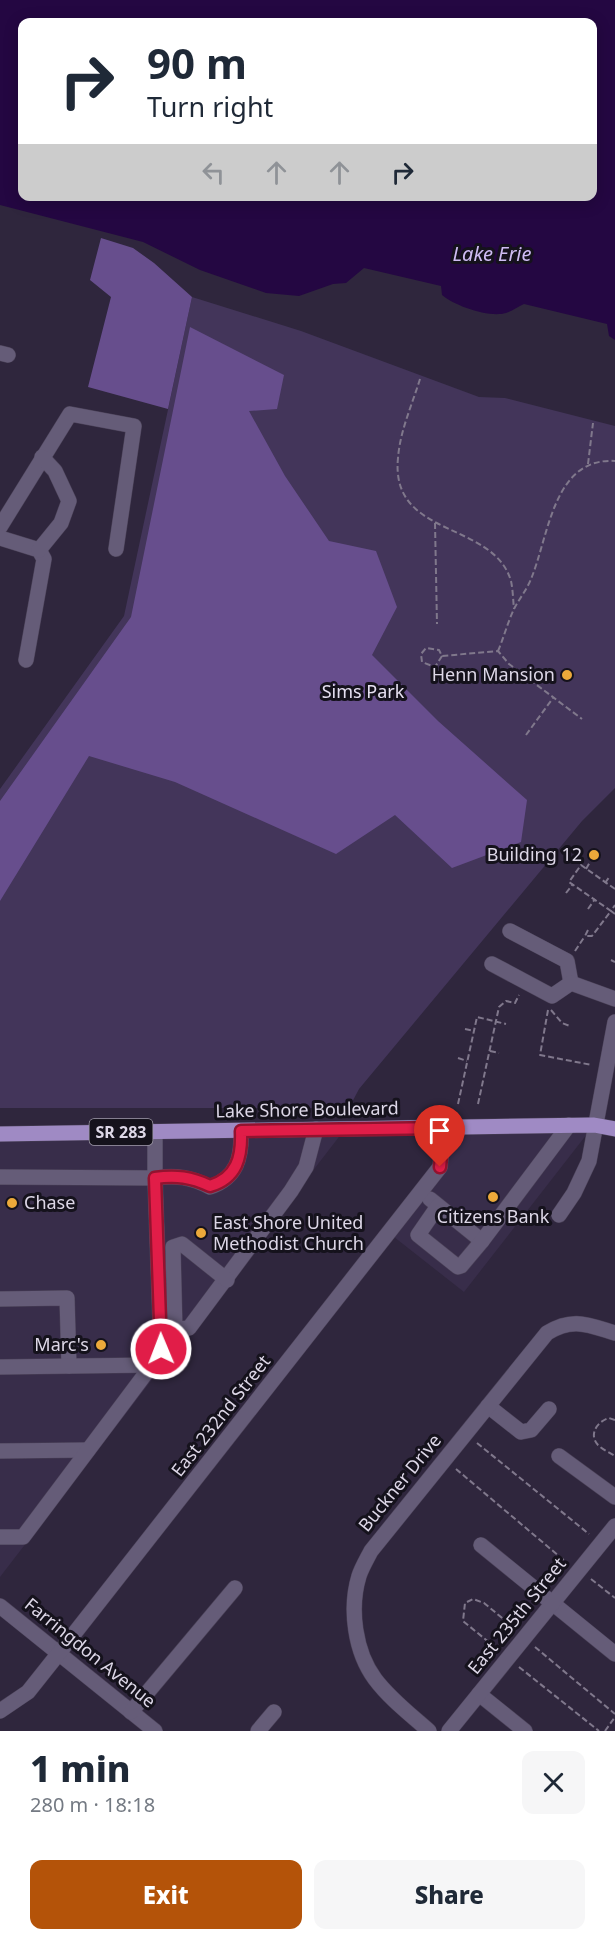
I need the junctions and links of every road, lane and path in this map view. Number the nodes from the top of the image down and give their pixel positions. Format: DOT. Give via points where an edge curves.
graph roads {
  1 [pos="420,379"];
  2 [pos="593,423"];
  3 [pos="42,457"];
  4 [pos="615,461"];
  5 [pos="588,465"];
  6 [pos="435,523"];
  7 [pos="0,527"];
  8 [pos="0,538"];
  9 [pos="116,549"];
  10 [pos="39,550"];
  11 [pos="514,609"];
  12 [pos="437,624"];
  13 [pos="498,651"];
  14 [pos="442,656"];
  15 [pos="26,660"];
  16 [pos="553,698"];
  17 [pos="582,719"];
  18 [pos="526,735"];
  19 [pos="590,862"];
  20 [pos="586,869"];
  21 [pos="610,876"];
  22 [pos="605,883"];
  23 [pos="573,884"];
  24 [pos="615,889"];
  25 [pos="566,893"];
  26 [pos="594,900"];
  27 [pos="615,905"];
  28 [pos="588,909"];
  29 [pos="611,911"];
  30 [pos="615,914"];
  31 [pos="588,930"];
  32 [pos="510,931"];
  33 [pos="585,936"];
  34 [pos="611,960"];
  35 [pos="567,961"];
  36 [pos="615,962"];
  37 [pos="492,964"];
  38 [pos="526,982"];
  39 [pos="571,984"];
  40 [pos="615,999"];
  41 [pos="496,1021"];
  42 [pos="615,1022"];
  43 [pos="506,1024"];
  44 [pos="570,1026"];
  45 [pos="465,1029"];
  46 [pos="474,1031"];
  47 [pos="490,1051"];
  48 [pos="499,1053"];
  49 [pos="458,1058"];
  50 [pos="467,1061"];
  51 [pos="596,1066"];
  52 [pos="458,1104"];
  53 [pos="478,1104"];
  54 [pos="569,1125"];
  55 [pos="594,1125"];
  56 [pos="444,1128"];
  57 [pos="615,1129"];
  58 [pos="316,1130"];
  59 [pos="241,1131"];
  60 [pos="155,1132"];
  61 [pos="0,1134"];
  62 [pos="0,1177"];
  63 [pos="155,1178"];
  64 [pos="421,1192"];
  65 [pos="438,1206"];
  66 [pos="559,1215"];
  67 [pos="482,1241"];
  68 [pos="227,1280"];
  69 [pos="0,1299"];
  70 [pos="168,1330"];
  71 [pos="615,1333"];
  72 [pos="152,1365"];
  73 [pos="69,1366"];
  74 [pos="0,1367"];
  75 [pos="488,1406"];
  76 [pos="549,1409"];
  77 [pos="615,1420"];
  78 [pos="473,1440"];
  79 [pos="88,1450"];
  80 [pos="0,1451"];
  81 [pos="559,1456"];
  82 [pos="615,1456"];
  83 [pos="452,1466"];
  84 [pos="615,1497"];
  85 [pos="615,1526"];
  86 [pos="589,1534"];
  87 [pos="0,1537"];
  88 [pos="481,1545"];
  89 [pos="566,1562"];
  90 [pos="591,1579"];
  91 [pos="236,1588"];
  92 [pos="615,1598"];
  93 [pos="552,1603"];
  94 [pos="0,1606"];
  95 [pos="513,1627"];
  96 [pos="535,1647"];
  97 [pos="496,1648"];
  98 [pos="59,1653"];
  99 [pos="615,1654"];
  100 [pos="519,1667"];
  101 [pos="479,1694"];
  102 [pos="0,1712"];
  103 [pos="131,1712"];
  104 [pos="274,1712"];
  105 [pos="615,1716"];
  106 [pos="155,1731"];
  107 [pos="258,1731"];
  108 [pos="429,1731"];
  109 [pos="449,1731"];
  110 [pos="525,1731"];
  111 [pos="599,1731"];
  112 [pos="605,1731"];
  1 -- 6 [label="path" via="402,434 399,478 406,502"];
  2 -- 5 [label="path"];
  3 -- 7 [label="street"];
  3 -- 9 [label="street" via="70,414 134,426"];
  3 -- 10 [label="street" via="55,471 69,501 61,523"];
  4 -- 5 [label="path"];
  5 -- 11 [label="path" via="565,485 551,514 530,581"];
  6 -- 11 [label="path" via="460,533 497,559 510,580"];
  6 -- 12 [label="path"];
  8 -- 10 [label="street"];
  10 -- 15 [label="street" via="44,560"];
  11 -- 13 [label="path"];
  13 -- 14 [label="path"];
  13 -- 16 [label="path"];
  14 -- 14 [label="path" via="440,650 426,648 421,654 422,662 435,667"];
  16 -- 17 [label="path"];
  16 -- 18 [label="path"];
  19 -- 20 [label="path"];
  20 -- 22 [label="path"];
  20 -- 23 [label="path" via="581,866 569,882"];
  21 -- 22 [label="path"];
  22 -- 24 [label="path"];
  23 -- 25 [label="path"];
  23 -- 26 [label="path"];
  26 -- 28 [label="path"];
  26 -- 29 [label="path"];
  27 -- 29 [label="path"];
  29 -- 30 [label="path"];
  29 -- 33 [label="path" via="594,934"];
  31 -- 33 [label="path"];
  32 -- 35 [label="street"];
  33 -- 35 [label="path"];
  34 -- 36 [label="path"];
  35 -- 39 [label="street"];
  37 -- 38 [label="street"];
  38 -- 39 [label="street" via="552,996"];
  38 -- 41 [label="path" via="515,1003 501,1004"];
  39 -- 40 [label="street"];
  41 -- 43 [label="path"];
  41 -- 46 [label="path" via="477,1017"];
  41 -- 47 [label="path"];
  42 -- 55 [label="street"];
  44 -- 51 [label="path" via="562,1023 549,1007 540,1055"];
  45 -- 46 [label="path"];
  46 -- 50 [label="path"];
  47 -- 48 [label="path"];
  47 -- 53 [label="path"];
  49 -- 50 [label="path"];
  50 -- 52 [label="path"];
  54 -- 55 [label="main road, Lake Shore Boulevard / SR 283"];
  54 -- 56 [label="main road, Lake Shore Boulevard / SR 283"];
  54 -- 67 [label="street"];
  55 -- 57 [label="main road, Lake Shore Boulevard / SR 283"];
  55 -- 66 [label="street" via="589,1161"];
  56 -- 58 [label="main road, Lake Shore Boulevard / SR 283"];
  56 -- 64 [label="street, East 232nd Street" via="440,1167"];
  58 -- 59 [label="main road, Lake Shore Boulevard / SR 283"];
  58 -- 68 [label="street" via="306,1167"];
  59 -- 60 [label="main road, Lake Shore Boulevard / SR 283"];
  59 -- 63 [label="street" via="242,1150 236,1169 223,1183 210,1186 174,1175"];
  60 -- 61 [label="main road, Lake Shore Boulevard / SR 283"];
  60 -- 63 [label="street"];
  62 -- 63 [label="street"];
  63 -- 70 [label="street"];
  64 -- 65 [label="street"];
  64 -- 98 [label="street, East 232nd Street"];
  65 -- 67 [label="street"];
  65 -- 67 [label="street" via="417,1232 450,1260 461,1266"];
  68 -- 70 [label="street" via="189,1329"];
  68 -- 70 [label="street" via="182,1244 173,1247"];
  69 -- 73 [label="street" via="67,1299"];
  70 -- 72 [label="street"];
  71 -- 75 [label="street, Buckner Drive" via="578,1323 561,1324 547,1333"];
  72 -- 73 [label="street"];
  72 -- 79 [label="street"];
  73 -- 74 [label="street"];
  75 -- 76 [label="street" via="521,1432 531,1430"];
  75 -- 108 [label="street, Buckner Drive" via="371,1551 359,1576 354,1613 361,1655 391,1696"];
  77 -- 82 [label="path" via="601,1420 595,1427 598,1445"];
  78 -- 86 [label="path"];
  79 -- 80 [label="street"];
  79 -- 87 [label="street" via="23,1537"];
  81 -- 84 [label="street"];
  83 -- 89 [label="path"];
  85 -- 93 [label="street, East 235th Street"];
  88 -- 93 [label="street"];
  90 -- 92 [label="path"];
  91 -- 103 [label="street"];
  93 -- 99 [label="street"];
  93 -- 101 [label="street, East 235th Street"];
  94 -- 98 [label="street, Farringdon Avenue"];
  95 -- 97 [label="path" via="484,1603 473,1599 465,1603 463,1621"];
  96 -- 105 [label="path"];
  98 -- 102 [label="street, East 232nd Street" via="28,1692"];
  98 -- 103 [label="street, Farringdon Avenue"];
  100 -- 111 [label="path"];
  101 -- 109 [label="street, East 235th Street"];
  101 -- 110 [label="street"];
  103 -- 106 [label="street, Farringdon Avenue"];
  104 -- 107 [label="street"];
  105 -- 112 [label="path"];
}
